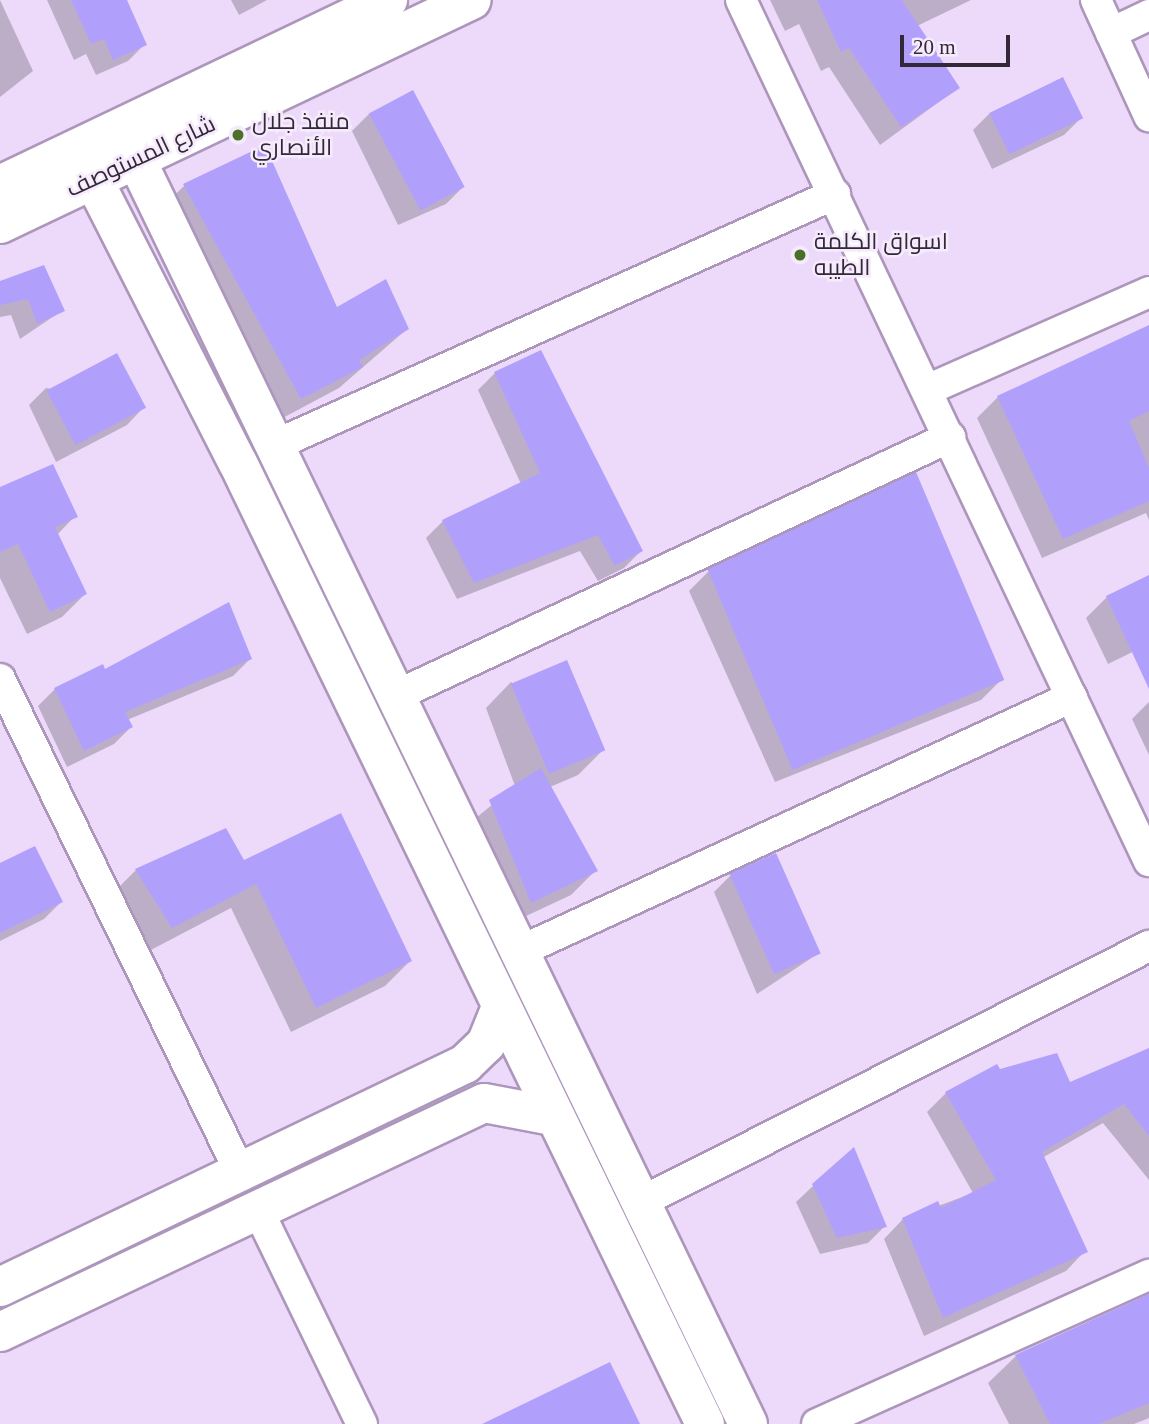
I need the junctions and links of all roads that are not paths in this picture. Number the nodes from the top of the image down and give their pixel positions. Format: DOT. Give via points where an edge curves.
graph roads {
  1 [pos="388,0"];
  2 [pos="472,0"];
  3 [pos="741,0"];
  4 [pos="1096,0"];
  5 [pos="1149,15"];
  6 [pos="1111,33"];
  7 [pos="1149,116"];
  8 [pos="136,159"];
  9 [pos="93,179"];
  10 [pos="0,185"];
  11 [pos="835,194"];
  12 [pos="0,223"];
  13 [pos="1149,292"];
  14 [pos="927,390"];
  15 [pos="950,437"];
  16 [pos="273,446"];
  17 [pos="238,463"];
  18 [pos="0,679"];
  19 [pos="393,697"];
  20 [pos="1072,697"];
  21 [pos="1149,860"];
  22 [pos="1149,946"];
  23 [pos="516,953"];
  24 [pos="500,1009"];
  25 [pos="464,1064"];
  26 [pos="484,1103"];
  27 [pos="553,1116"];
  28 [pos="240,1172"];
  29 [pos="641,1202"];
  30 [pos="258,1210"];
  31 [pos="1149,1275"];
  32 [pos="0,1287"];
  33 [pos="0,1332"];
  34 [pos="362,1424"];
  35 [pos="705,1424"];
  36 [pos="748,1424"];
  37 [pos="817,1424"];
  1 -- 10 [label="street, شارع المستوصف"];
  2 -- 8 [label="street, شارع المستوصف"];
  3 -- 11 [label="street"];
  4 -- 6 [label="street"];
  5 -- 6 [label="street"];
  6 -- 7 [label="street"];
  8 -- 9 [label="street, شارع المستوصف"];
  8 -- 16 [label="street"];
  9 -- 12 [label="street, شارع المستوصف"];
  9 -- 17 [label="street"];
  11 -- 14 [label="street"];
  11 -- 16 [label="street"];
  13 -- 14 [label="street"];
  14 -- 15 [label="street"];
  15 -- 19 [label="street"];
  15 -- 20 [label="street"];
  16 -- 17 [label="street"];
  16 -- 19 [label="street"];
  17 -- 24 [label="street"];
  18 -- 28 [label="street"];
  19 -- 23 [label="street"];
  20 -- 21 [label="street"];
  20 -- 23 [label="street"];
  22 -- 29 [label="street"];
  23 -- 29 [label="street"];
  24 -- 25 [label="street" via="486,1044"];
  24 -- 27 [label="street"];
  25 -- 26 [label="street"];
  25 -- 28 [label="street"];
  26 -- 27 [label="street"];
  26 -- 30 [label="street"];
  27 -- 35 [label="street"];
  28 -- 32 [label="street"];
  29 -- 36 [label="street"];
  30 -- 33 [label="street"];
  30 -- 34 [label="street"];
  31 -- 37 [label="street"];
}
